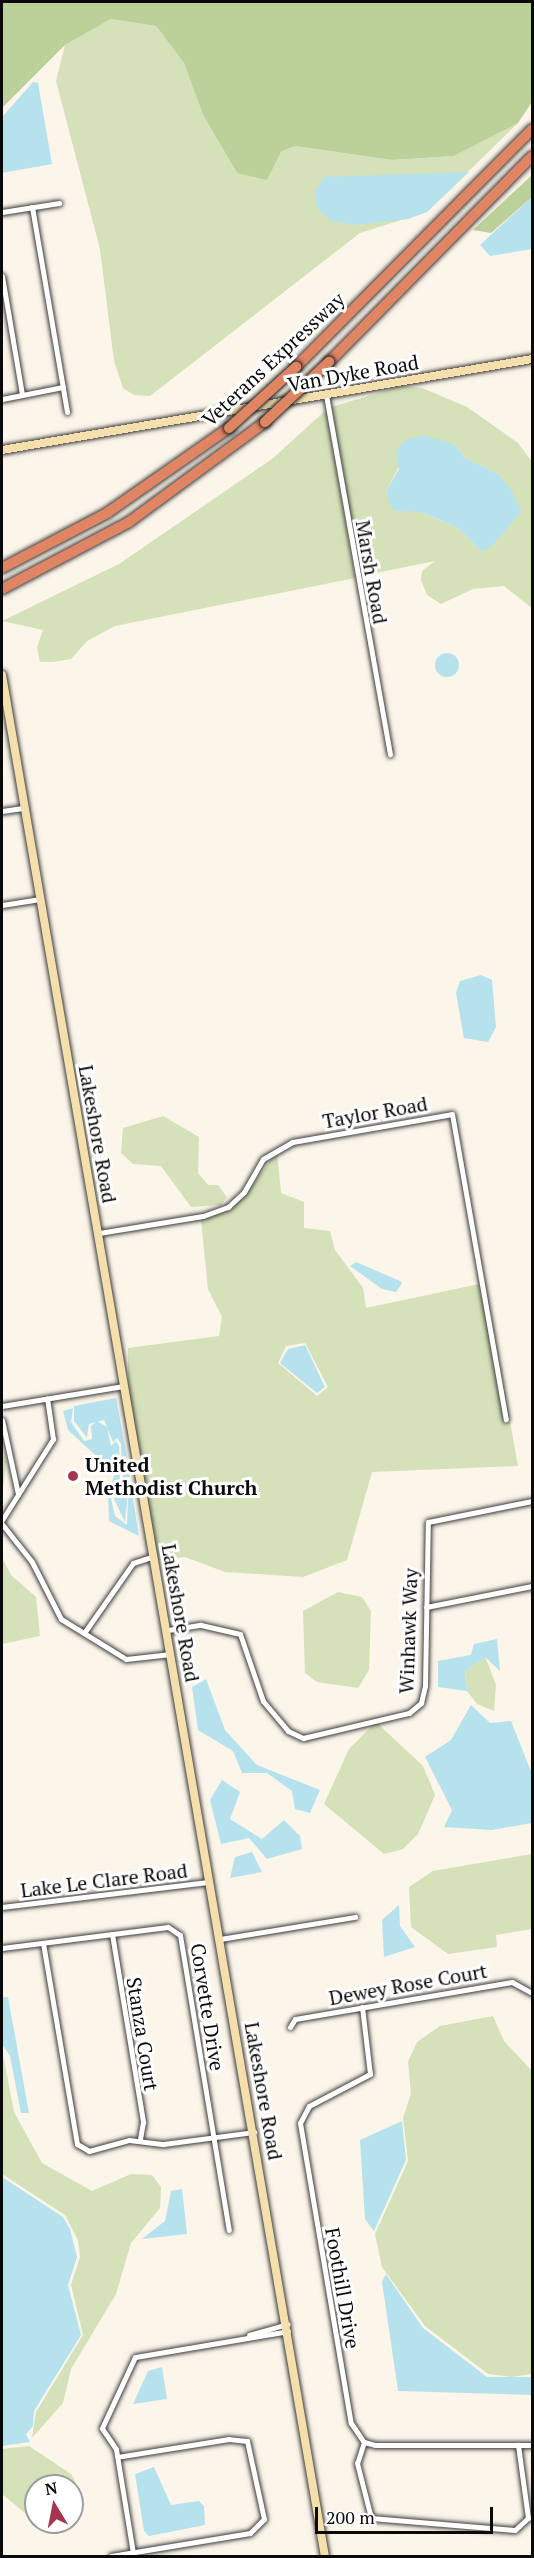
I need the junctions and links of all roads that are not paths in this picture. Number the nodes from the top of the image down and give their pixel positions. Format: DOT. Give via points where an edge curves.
graph roads {
  1 [pos="532,129"];
  2 [pos="532,156"];
  3 [pos="59,203"];
  4 [pos="32,207"];
  5 [pos="2,212"];
  6 [pos="2,276"];
  7 [pos="532,359"];
  8 [pos="63,387"];
  9 [pos="22,394"];
  10 [pos="326,395"];
  11 [pos="2,399"];
  12 [pos="67,412"];
  13 [pos="2,450"];
  14 [pos="6,566"];
  15 [pos="2,589"];
  16 [pos="2,675"];
  17 [pos="390,754"];
  18 [pos="24,808"];
  19 [pos="2,811"];
  20 [pos="39,899"];
  21 [pos="2,905"];
  22 [pos="99,1233"];
  23 [pos="123,1386"];
  24 [pos="47,1398"];
  25 [pos="2,1406"];
  26 [pos="506,1419"];
  27 [pos="2,1420"];
  28 [pos="18,1494"];
  29 [pos="532,1501"];
  30 [pos="2,1520"];
  31 [pos="2,1524"];
  32 [pos="154,1556"];
  33 [pos="532,1587"];
  34 [pos="426,1607"];
  35 [pos="168,1630"];
  36 [pos="84,1633"];
  37 [pos="172,1654"];
  38 [pos="210,1882"];
  39 [pos="2,1907"];
  40 [pos="355,1917"];
  41 [pos="112,1934"];
  42 [pos="220,1939"];
  43 [pos="43,1943"];
  44 [pos="2,1948"];
  45 [pos="532,1993"];
  46 [pos="362,2007"];
  47 [pos="290,2027"];
  48 [pos="255,2132"];
  49 [pos="214,2137"];
  50 [pos="140,2139"];
  51 [pos="229,2230"];
  52 [pos="288,2328"];
  53 [pos="364,2442"];
  54 [pos="518,2445"];
  55 [pos="532,2445"];
  56 [pos="117,2457"];
  57 [pos="133,2553"];
  58 [pos="111,2556"];
  59 [pos="325,2556"];
  1 -- 14 [label="highway, Veterans Expressway, bridge" via="296,367 229,428 126,501"];
  2 -- 15 [label="highway, Veterans Expressway, bridge" via="265,422 129,522"];
  3 -- 4 [label="street"];
  4 -- 5 [label="street"];
  4 -- 8 [label="street"];
  6 -- 9 [label="street"];
  7 -- 10 [label="street, Van Dyke Road"];
  8 -- 9 [label="street"];
  8 -- 12 [label="street"];
  9 -- 11 [label="street"];
  10 -- 13 [label="street, Van Dyke Road"];
  10 -- 17 [label="street, Marsh Road"];
  16 -- 18 [label="street, Lakeshore Road"];
  18 -- 19 [label="street"];
  18 -- 20 [label="street, Lakeshore Road"];
  20 -- 21 [label="street"];
  20 -- 22 [label="street, Lakeshore Road"];
  22 -- 23 [label="street, Lakeshore Road"];
  22 -- 26 [label="street, Taylor Road" via="203,1216 228,1207 244,1192 263,1159 292,1142 452,1114"];
  23 -- 24 [label="street"];
  23 -- 32 [label="street, Lakeshore Road"];
  24 -- 25 [label="street"];
  24 -- 28 [label="street" via="53,1439"];
  27 -- 28 [label="street"];
  28 -- 30 [label="street"];
  29 -- 34 [label="street, Winhawk Way" via="428,1522"];
  31 -- 36 [label="street" via="32,1562 56,1613"];
  32 -- 35 [label="street, Lakeshore Road"];
  32 -- 36 [label="street" via="134,1563"];
  33 -- 34 [label="street"];
  34 -- 35 [label="street, Winhawk Way" via="421,1703 409,1713 317,1738 288,1731 263,1701 240,1634 201,1625"];
  35 -- 37 [label="street, Lakeshore Road"];
  36 -- 37 [label="street" via="122,1657"];
  37 -- 38 [label="street, Lakeshore Road"];
  38 -- 39 [label="street, Lake Le Clare Road"];
  38 -- 42 [label="street, Lakeshore Road"];
  40 -- 42 [label="street"];
  41 -- 43 [label="street, Corvette Drive"];
  41 -- 49 [label="street, Corvette Drive" via="168,1927 180,1935"];
  41 -- 50 [label="street, Stanza Court" via="142,2122"];
  42 -- 48 [label="street, Lakeshore Road"];
  43 -- 44 [label="street, Corvette Drive"];
  43 -- 50 [label="street" via="77,2144 89,2151"];
  45 -- 46 [label="street, Dewey Rose Court" via="512,1982"];
  46 -- 47 [label="street, Dewey Rose Court" via="295,2019"];
  46 -- 53 [label="street, Foothill Drive" via="370,2074 309,2106 300,2124 351,2423"];
  48 -- 49 [label="street"];
  48 -- 52 [label="street, Lakeshore Road"];
  49 -- 50 [label="street" via="164,2144"];
  49 -- 51 [label="street, Corvette Drive"];
  52 -- 56 [label="street" via="135,2357 102,2423"];
  52 -- 59 [label="street, Lakeshore Road"];
  53 -- 54 [label="street"];
  53 -- 54 [label="street" via="357,2463 371,2518 515,2530 528,2518"];
  54 -- 55 [label="street"];
  56 -- 57 [label="street"];
  56 -- 57 [label="street" via="230,2439 247,2441 264,2519 250,2533"];
  57 -- 58 [label="street"];
}
